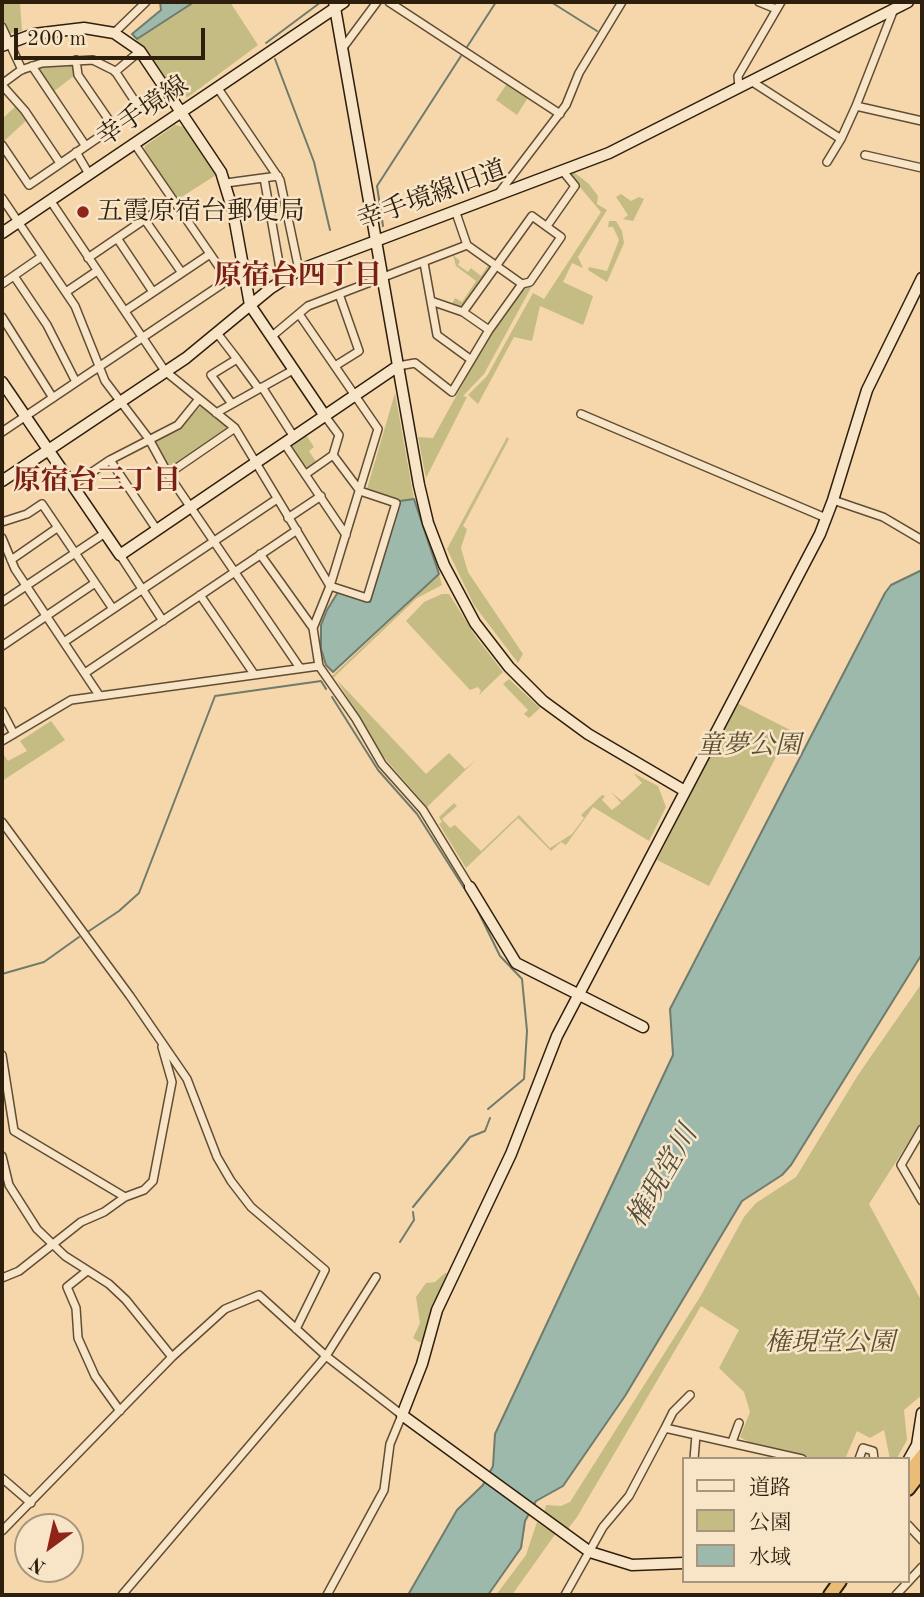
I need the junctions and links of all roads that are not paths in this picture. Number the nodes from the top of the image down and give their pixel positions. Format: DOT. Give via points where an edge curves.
graph roads {
  1 [pos="146,2"];
  2 [pos="344,2"];
  3 [pos="377,2"];
  4 [pos="389,2"];
  5 [pos="622,2"];
  6 [pos="759,2"];
  7 [pos="781,2"];
  8 [pos="907,2"];
  9 [pos="334,5"];
  10 [pos="894,8"];
  11 [pos="776,9"];
  12 [pos="2,27"];
  13 [pos="114,33"];
  14 [pos="4,44"];
  15 [pos="342,49"];
  16 [pos="140,51"];
  17 [pos="76,60"];
  18 [pos="32,66"];
  19 [pos="22,70"];
  20 [pos="115,72"];
  21 [pos="751,81"];
  22 [pos="2,84"];
  23 [pos="217,87"];
  24 [pos="739,87"];
  25 [pos="856,107"];
  26 [pos="181,112"];
  27 [pos="560,114"];
  28 [pos="922,121"];
  29 [pos="113,127"];
  30 [pos="841,139"];
  31 [pos="134,143"];
  32 [pos="2,145"];
  33 [pos="86,145"];
  34 [pos="74,153"];
  35 [pos="865,155"];
  36 [pos="827,162"];
  37 [pos="60,163"];
  38 [pos="922,168"];
  39 [pos="562,170"];
  40 [pos="89,174"];
  41 [pos="278,176"];
  42 [pos="264,178"];
  43 [pos="226,183"];
  44 [pos="499,193"];
  45 [pos="2,198"];
  46 [pos="50,200"];
  47 [pos="173,201"];
  48 [pos="455,210"];
  49 [pos="145,220"];
  50 [pos="18,222"];
  51 [pos="547,226"];
  52 [pos="2,233"];
  53 [pos="117,238"];
  54 [pos="375,239"];
  55 [pos="467,245"];
  56 [pos="210,254"];
  57 [pos="41,257"];
  58 [pos="88,258"];
  59 [pos="424,263"];
  60 [pos="496,266"];
  61 [pos="299,270"];
  62 [pos="97,271"];
  63 [pos="182,273"];
  64 [pos="14,276"];
  65 [pos="244,276"];
  66 [pos="384,278"];
  67 [pos="922,278"];
  68 [pos="228,280"];
  69 [pos="282,280"];
  70 [pos="2,284"];
  71 [pos="522,284"];
  72 [pos="65,292"];
  73 [pos="153,292"];
  74 [pos="339,295"];
  75 [pos="431,301"];
  76 [pos="250,305"];
  77 [pos="125,312"];
  78 [pos="463,312"];
  79 [pos="299,314"];
  80 [pos="2,317"];
  81 [pos="489,330"];
  82 [pos="217,333"];
  83 [pos="142,337"];
  84 [pos="271,337"];
  85 [pos="237,359"];
  86 [pos="470,359"];
  87 [pos="335,366"];
  88 [pos="398,366"];
  89 [pos="99,367"];
  90 [pos="293,370"];
  91 [pos="165,371"];
  92 [pos="2,382"];
  93 [pos="76,382"];
  94 [pos="261,388"];
  95 [pos="356,395"];
  96 [pos="53,398"];
  97 [pos="199,399"];
  98 [pos="118,402"];
  99 [pos="232,404"];
  100 [pos="216,413"];
  101 [pos="581,414"];
  102 [pos="26,416"];
  103 [pos="325,416"];
  104 [pos="235,428"];
  105 [pos="2,432"];
  106 [pos="294,437"];
  107 [pos="149,439"];
  108 [pos="284,443"];
  109 [pos="48,450"];
  110 [pos="333,455"];
  111 [pos="110,460"];
  112 [pos="255,463"];
  113 [pos="168,474"];
  114 [pos="306,474"];
  115 [pos="2,481"];
  116 [pos="73,485"];
  117 [pos="360,491"];
  118 [pos="321,496"];
  119 [pos="276,499"];
  120 [pos="833,500"];
  121 [pos="190,506"];
  122 [pos="288,518"];
  123 [pos="827,518"];
  124 [pos="2,522"];
  125 [pos="57,528"];
  126 [pos="157,530"];
  127 [pos="296,530"];
  128 [pos="105,533"];
  129 [pos="346,535"];
  130 [pos="2,538"];
  131 [pos="922,540"];
  132 [pos="213,541"];
  133 [pos="74,554"];
  134 [pos="260,554"];
  135 [pos="120,555"];
  136 [pos="11,560"];
  137 [pos="234,571"];
  138 [pos="94,583"];
  139 [pos="25,586"];
  140 [pos="330,586"];
  141 [pos="142,589"];
  142 [pos="200,595"];
  143 [pos="2,602"];
  144 [pos="113,609"];
  145 [pos="46,615"];
  146 [pos="163,621"];
  147 [pos="313,628"];
  148 [pos="64,642"];
  149 [pos="2,646"];
  150 [pos="319,666"];
  151 [pos="300,668"];
  152 [pos="85,673"];
  153 [pos="254,674"];
  154 [pos="99,695"];
  155 [pos="2,711"];
  156 [pos="14,734"];
  157 [pos="2,741"];
  158 [pos="685,791"];
  159 [pos="2,822"];
  160 [pos="470,887"];
  161 [pos="578,993"];
  162 [pos="643,1027"];
  163 [pos="158,1036"];
  164 [pos="2,1055"];
  165 [pos="922,1129"];
  166 [pos="2,1156"];
  167 [pos="125,1197"];
  168 [pos="922,1201"];
  169 [pos="52,1245"];
  170 [pos="87,1272"];
  171 [pos="376,1277"];
  172 [pos="2,1278"];
  173 [pos="296,1329"];
  174 [pos="326,1356"];
  175 [pos="172,1357"];
  176 [pos="690,1395"];
  177 [pos="120,1411"];
  178 [pos="922,1413"];
  179 [pos="402,1415"];
  180 [pos="739,1423"];
  181 [pos="665,1428"];
  182 [pos="696,1435"];
  183 [pos="732,1442"];
  184 [pos="922,1456"];
  185 [pos="694,1457"];
  186 [pos="794,1457"];
  187 [pos="860,1457"];
  188 [pos="874,1457"];
  189 [pos="910,1457"];
  190 [pos="910,1471"];
  191 [pos="922,1471"];
  192 [pos="2,1478"];
  193 [pos="910,1486"];
  194 [pos="31,1503"];
  195 [pos="910,1527"];
  196 [pos="2,1531"];
  197 [pos="922,1540"];
  198 [pos="590,1552"];
  199 [pos="682,1563"];
  200 [pos="122,1595"];
  201 [pos="327,1595"];
  202 [pos="565,1595"];
  1 -- 13 [label="street"];
  2 -- 9 [label="street, 幸手境線"];
  3 -- 15 [label="street"];
  4 -- 27 [label="street"];
  5 -- 27 [label="street"];
  6 -- 11 [label="street"];
  7 -- 11 [label="street"];
  8 -- 10 [label="street, 幸手境線旧道"];
  9 -- 15 [label="street"];
  9 -- 23 [label="street, 幸手境線"];
  10 -- 21 [label="street, 幸手境線旧道"];
  10 -- 25 [label="street"];
  11 -- 24 [label="street" via="738,76"];
  12 -- 14 [label="street"];
  13 -- 14 [label="street" via="73,29"];
  13 -- 16 [label="street"];
  14 -- 19 [label="street"];
  15 -- 54 [label="street"];
  16 -- 20 [label="street"];
  16 -- 26 [label="street"];
  17 -- 18 [label="street"];
  17 -- 20 [label="street" via="102,62"];
  17 -- 29 [label="street" via="78,75"];
  18 -- 19 [label="street"];
  18 -- 33 [label="street"];
  19 -- 22 [label="street"];
  20 -- 29 [label="street" via="140,109"];
  21 -- 24 [label="street, 幸手境線旧道"];
  21 -- 30 [label="street"];
  22 -- 37 [label="street"];
  23 -- 26 [label="street, 幸手境線"];
  23 -- 41 [label="street"];
  24 -- 39 [label="street, 幸手境線旧道" via="609,153"];
  25 -- 28 [label="street"];
  25 -- 30 [label="street"];
  26 -- 31 [label="street, 幸手境線"];
  26 -- 43 [label="street"];
  27 -- 44 [label="street"];
  29 -- 33 [label="street"];
  30 -- 36 [label="street"];
  31 -- 40 [label="street, 幸手境線"];
  31 -- 47 [label="street"];
  32 -- 37 [label="street" via="29,185"];
  33 -- 34 [label="street"];
  34 -- 37 [label="street"];
  34 -- 40 [label="street"];
  35 -- 38 [label="street"];
  39 -- 44 [label="street, 幸手境線旧道"];
  39 -- 51 [label="street" via="575,186"];
  40 -- 46 [label="street, 幸手境線"];
  41 -- 42 [label="street"];
  41 -- 61 [label="street"];
  42 -- 43 [label="street"];
  42 -- 69 [label="street"];
  43 -- 65 [label="street"];
  44 -- 48 [label="street, 幸手境線旧道"];
  45 -- 50 [label="street"];
  46 -- 50 [label="street, 幸手境線"];
  46 -- 58 [label="street"];
  47 -- 49 [label="street"];
  47 -- 56 [label="street"];
  48 -- 54 [label="street, 幸手境線旧道"];
  48 -- 55 [label="street"];
  49 -- 53 [label="street"];
  49 -- 63 [label="street"];
  50 -- 52 [label="street, 幸手境線"];
  50 -- 57 [label="street"];
  51 -- 60 [label="street" via="532,216"];
  51 -- 71 [label="street" via="561,237 530,282"];
  53 -- 58 [label="street"];
  53 -- 73 [label="street"];
  54 -- 61 [label="street, 幸手境線旧道"];
  54 -- 66 [label="street"];
  55 -- 59 [label="street"];
  55 -- 60 [label="street"];
  56 -- 63 [label="street"];
  56 -- 68 [label="street"];
  57 -- 64 [label="street"];
  57 -- 72 [label="street"];
  58 -- 62 [label="street"];
  59 -- 66 [label="street"];
  59 -- 75 [label="street"];
  60 -- 71 [label="street"];
  60 -- 78 [label="street"];
  61 -- 69 [label="street, 幸手境線旧道"];
  62 -- 72 [label="street"];
  62 -- 77 [label="street"];
  63 -- 73 [label="street"];
  64 -- 70 [label="street"];
  64 -- 93 [label="street" via="47,325"];
  65 -- 68 [label="street"];
  65 -- 76 [label="street"];
  66 -- 74 [label="street"];
  66 -- 88 [label="street"];
  67 -- 120 [label="street" via="867,390"];
  68 -- 83 [label="street"];
  69 -- 76 [label="street, 幸手境線旧道"];
  71 -- 81 [label="street"];
  72 -- 89 [label="street"];
  73 -- 77 [label="street"];
  74 -- 79 [label="street"];
  74 -- 87 [label="street" via="359,351"];
  75 -- 78 [label="street"];
  75 -- 86 [label="street" via="437,335"];
  76 -- 82 [label="street, 幸手境線旧道"];
  76 -- 84 [label="street"];
  77 -- 83 [label="street"];
  78 -- 81 [label="street"];
  79 -- 84 [label="street"];
  79 -- 87 [label="street"];
  80 -- 96 [label="street"];
  81 -- 86 [label="street"];
  82 -- 85 [label="street"];
  82 -- 91 [label="street, 幸手境線旧道"];
  83 -- 89 [label="street"];
  83 -- 91 [label="street"];
  84 -- 90 [label="street"];
  85 -- 94 [label="street"];
  85 -- 99 [label="street" via="211,375"];
  86 -- 88 [label="street" via="452,391 415,363"];
  87 -- 95 [label="street"];
  88 -- 95 [label="street"];
  88 -- 158 [label="street" via="428,523 475,623 509,667 554,710"];
  89 -- 93 [label="street"];
  89 -- 98 [label="street"];
  90 -- 94 [label="street"];
  90 -- 103 [label="street"];
  91 -- 97 [label="street"];
  91 -- 98 [label="street, 幸手境線旧道"];
  92 -- 102 [label="street"];
  93 -- 96 [label="street"];
  94 -- 99 [label="street"];
  94 -- 106 [label="street"];
  95 -- 103 [label="street"];
  95 -- 117 [label="street" via="378,429"];
  96 -- 102 [label="street"];
  97 -- 100 [label="street"];
  97 -- 107 [label="street" via="178,425"];
  98 -- 107 [label="street"];
  98 -- 109 [label="street, 幸手境線旧道"];
  99 -- 100 [label="street"];
  100 -- 104 [label="street"];
  101 -- 123 [label="street"];
  102 -- 105 [label="street"];
  102 -- 109 [label="street"];
  103 -- 106 [label="street"];
  103 -- 110 [label="street" via="339,435"];
  104 -- 112 [label="street"];
  104 -- 113 [label="street"];
  106 -- 108 [label="street"];
  107 -- 111 [label="street"];
  107 -- 113 [label="street"];
  108 -- 112 [label="street"];
  108 -- 114 [label="street"];
  109 -- 115 [label="street, 幸手境線旧道"];
  109 -- 116 [label="street"];
  110 -- 114 [label="street"];
  110 -- 117 [label="street"];
  111 -- 116 [label="street"];
  111 -- 126 [label="street"];
  112 -- 119 [label="street"];
  112 -- 121 [label="street"];
  113 -- 121 [label="street"];
  114 -- 118 [label="street"];
  116 -- 128 [label="street"];
  117 -- 129 [label="street"];
  117 -- 140 [label="street" via="396,503 367,598"];
  118 -- 122 [label="street"];
  118 -- 129 [label="street"];
  119 -- 122 [label="street"];
  119 -- 132 [label="street"];
  120 -- 123 [label="street"];
  120 -- 131 [label="street" via="876,514"];
  121 -- 126 [label="street"];
  121 -- 132 [label="street"];
  122 -- 127 [label="street"];
  123 -- 158 [label="street"];
  124 -- 125 [label="street" via="42,504"];
  125 -- 133 [label="street"];
  125 -- 136 [label="street"];
  126 -- 135 [label="street"];
  127 -- 134 [label="street"];
  127 -- 140 [label="street"];
  128 -- 133 [label="street"];
  128 -- 135 [label="street"];
  129 -- 140 [label="street"];
  130 -- 136 [label="street"];
  132 -- 137 [label="street"];
  132 -- 141 [label="street"];
  133 -- 138 [label="street"];
  133 -- 139 [label="street"];
  134 -- 137 [label="street"];
  134 -- 147 [label="street"];
  135 -- 141 [label="street"];
  136 -- 139 [label="street"];
  137 -- 142 [label="street"];
  137 -- 151 [label="street"];
  138 -- 144 [label="street"];
  138 -- 145 [label="street"];
  139 -- 143 [label="street"];
  139 -- 145 [label="street"];
  140 -- 147 [label="street"];
  141 -- 144 [label="street"];
  141 -- 146 [label="street"];
  142 -- 146 [label="street"];
  142 -- 153 [label="street"];
  144 -- 148 [label="street"];
  145 -- 148 [label="street"];
  145 -- 149 [label="street"];
  146 -- 152 [label="street"];
  147 -- 150 [label="street"];
  148 -- 152 [label="street"];
  150 -- 151 [label="street"];
  150 -- 160 [label="street" via="382,764 423,810"];
  151 -- 153 [label="street"];
  152 -- 154 [label="street"];
  153 -- 154 [label="street"];
  154 -- 156 [label="street" via="65,702"];
  155 -- 156 [label="street"];
  156 -- 157 [label="street"];
  158 -- 161 [label="street"];
  159 -- 163 [label="street"];
  160 -- 161 [label="street" via="512,960"];
  161 -- 162 [label="street"];
  161 -- 179 [label="street" via="511,1154 437,1310"];
  163 -- 167 [label="street" via="172,1078 156,1175 144,1190"];
  163 -- 173 [label="street" via="194,1091 217,1157 231,1181 251,1207 325,1270"];
  164 -- 167 [label="street" via="18,1135"];
  165 -- 168 [label="street" via="901,1165"];
  166 -- 169 [label="street" via="19,1204"];
  167 -- 169 [label="street"];
  169 -- 170 [label="street"];
  169 -- 172 [label="street" via="19,1271"];
  170 -- 175 [label="street" via="126,1300"];
  170 -- 177 [label="street" via="67,1287 76,1308 78,1338 95,1376"];
  171 -- 174 [label="street"];
  173 -- 174 [label="street"];
  173 -- 175 [label="street" via="259,1295 225,1309"];
  174 -- 179 [label="street"];
  174 -- 200 [label="street"];
  175 -- 177 [label="street"];
  176 -- 181 [label="street"];
  177 -- 194 [label="street"];
  178 -- 189 [label="street" via="917,1445"];
  179 -- 198 [label="street"];
  179 -- 201 [label="street" via="390,1444 384,1490"];
  180 -- 183 [label="street"];
  181 -- 182 [label="street"];
  181 -- 198 [label="street" via="629,1496 603,1527"];
  182 -- 183 [label="street"];
  182 -- 185 [label="street"];
  183 -- 186 [label="street"];
  184 -- 190 [label="highway"];
  187 -- 188 [label="street" via="863,1448 873,1451"];
  191 -- 193 [label="highway"];
  192 -- 194 [label="street"];
  194 -- 196 [label="street"];
  195 -- 197 [label="street"];
  198 -- 199 [label="street" via="632,1564"];
  198 -- 202 [label="street"];
}
